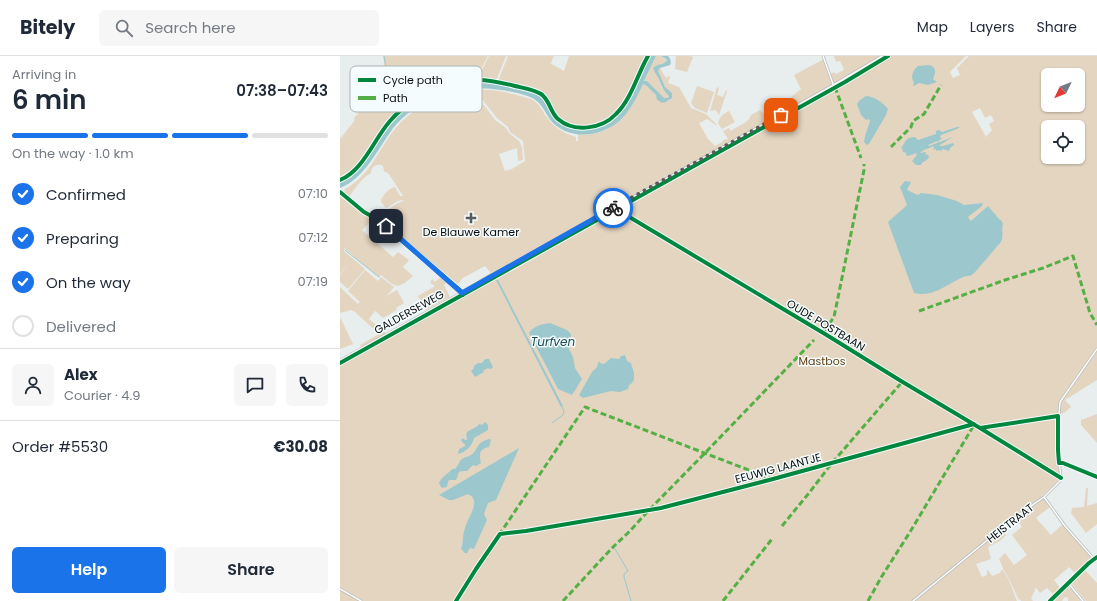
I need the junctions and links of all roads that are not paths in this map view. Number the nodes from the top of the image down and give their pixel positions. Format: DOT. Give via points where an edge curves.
graph roads {
  1 [pos="823,56"];
  2 [pos="883,56"];
  3 [pos="834,85"];
  4 [pos="614,207"];
  5 [pos="375,218"];
  6 [pos="641,224"];
  7 [pos="462,293"];
  8 [pos="1097,349"];
  9 [pos="340,361"];
  10 [pos="1059,463"];
  11 [pos="1097,477"];
  12 [pos="1044,496"];
  13 [pos="1095,558"];
  14 [pos="1068,583"];
  15 [pos="340,588"];
  16 [pos="461,593"];
  17 [pos="1082,600"];
  18 [pos="361,601"];
  19 [pos="456,601"];
  20 [pos="913,601"];
  21 [pos="1050,601"];
  1 -- 3 [label="street"];
  2 -- 3 [label="street, GALDERSEWEG"];
  3 -- 4 [label="street, GALDERSEWEG"];
  4 -- 6 [label="street"];
  4 -- 7 [label="street, GALDERSEWEG"];
  5 -- 7 [label="street"];
  7 -- 9 [label="street, GALDERSEWEG"];
  8 -- 10 [label="street" via="1060,402"];
  10 -- 11 [label="street"];
  10 -- 12 [label="street, HEISTRAAT" via="1061,480"];
  12 -- 13 [label="street" via="1065,526"];
  12 -- 20 [label="street, HEISTRAAT"];
  13 -- 14 [label="street"];
  14 -- 17 [label="street"];
  14 -- 21 [label="street"];
  15 -- 18 [label="street"];
  16 -- 19 [label="street"];
}
